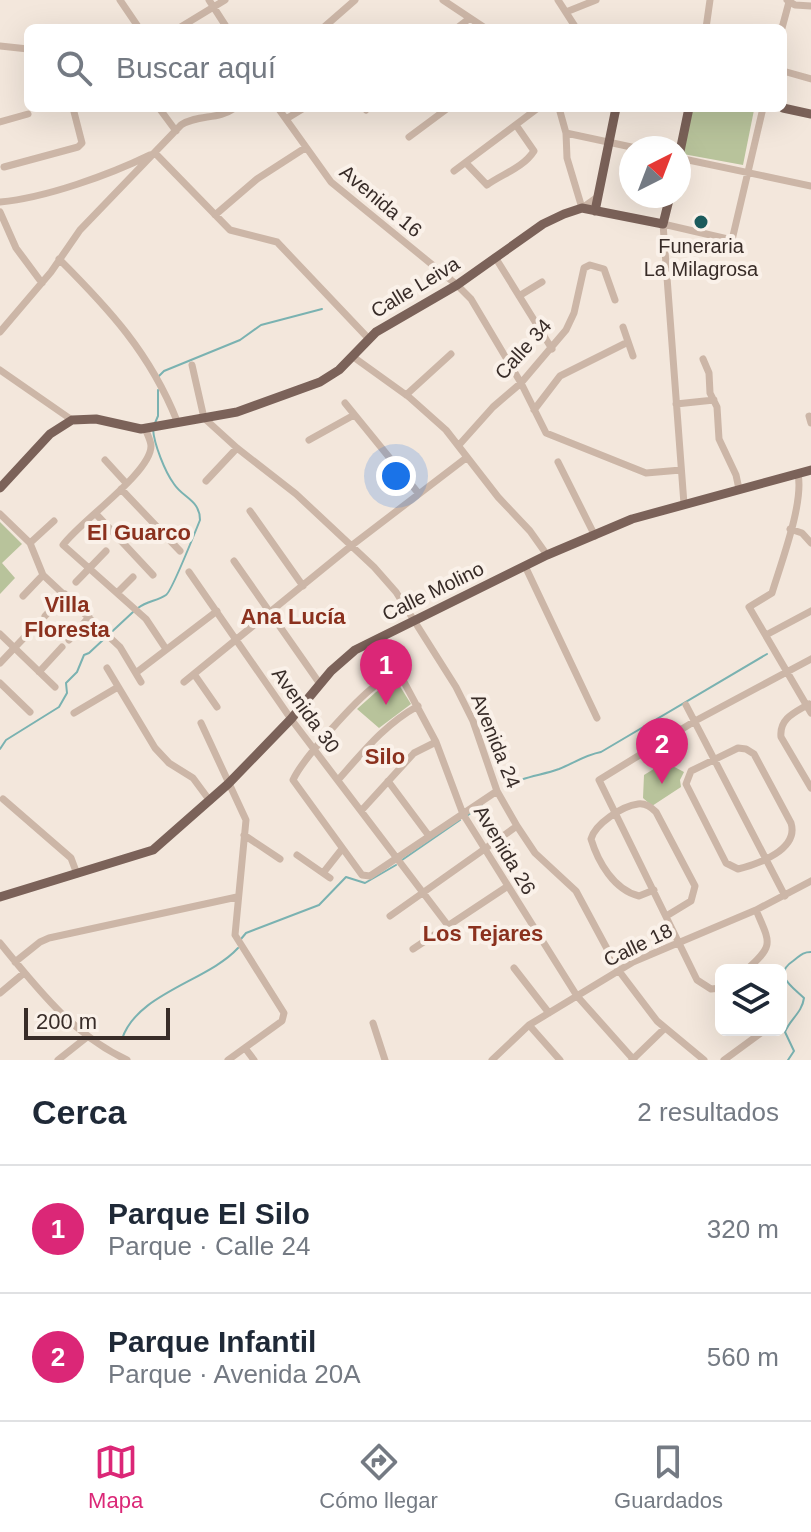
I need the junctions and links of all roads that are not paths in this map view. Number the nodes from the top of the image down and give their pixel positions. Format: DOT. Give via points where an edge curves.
graph roads {
  1 [pos="121,0"];
  2 [pos="225,0"];
  3 [pos="355,0"];
  4 [pos="443,0"];
  5 [pos="558,0"];
  6 [pos="596,0"];
  7 [pos="710,0"];
  8 [pos="788,1"];
  9 [pos="211,4"];
  10 [pos="811,6"];
  11 [pos="566,12"];
  12 [pos="470,18"];
  13 [pos="136,24"];
  14 [pos="184,24"];
  15 [pos="224,24"];
  16 [pos="328,24"];
  17 [pos="462,24"];
  18 [pos="479,24"];
  19 [pos="574,24"];
  20 [pos="707,24"];
  21 [pos="783,24"];
  22 [pos="0,46"];
  23 [pos="24,49"];
  24 [pos="787,72"];
  25 [pos="811,76"];
  26 [pos="787,109"];
  27 [pos="74,112"];
  28 [pos="162,112"];
  29 [pos="228,112"];
  30 [pos="281,112"];
  31 [pos="297,112"];
  32 [pos="443,112"];
  33 [pos="533,112"];
  34 [pos="560,112"];
  35 [pos="615,112"];
  36 [pos="688,112"];
  37 [pos="762,112"];
  38 [pos="28,114"];
  39 [pos="811,114"];
  40 [pos="286,119"];
  41 [pos="0,122"];
  42 [pos="516,125"];
  43 [pos="176,131"];
  44 [pos="566,133"];
  45 [pos="683,136"];
  46 [pos="409,137"];
  47 [pos="608,142"];
  48 [pos="619,144"];
  49 [pos="305,148"];
  50 [pos="155,153"];
  51 [pos="691,160"];
  52 [pos="466,163"];
  53 [pos="4,167"];
  54 [pos="454,171"];
  55 [pos="749,172"];
  56 [pos="811,186"];
  57 [pos="598,195"];
  58 [pos="0,202"];
  59 [pos="582,208"];
  60 [pos="667,208"];
  61 [pos="595,211"];
  62 [pos="0,212"];
  63 [pos="215,215"];
  64 [pos="663,224"];
  65 [pos="495,257"];
  66 [pos="59,259"];
  67 [pos="542,282"];
  68 [pos="42,283"];
  69 [pos="457,285"];
  70 [pos="519,296"];
  71 [pos="615,300"];
  72 [pos="623,327"];
  73 [pos="0,332"];
  74 [pos="368,338"];
  75 [pos="628,342"];
  76 [pos="552,349"];
  77 [pos="451,354"];
  78 [pos="352,356"];
  79 [pos="633,356"];
  80 [pos="703,359"];
  81 [pos="192,365"];
  82 [pos="0,370"];
  83 [pos="521,383"];
  84 [pos="406,395"];
  85 [pos="714,400"];
  86 [pos="345,403"];
  87 [pos="676,404"];
  88 [pos="534,410"];
  89 [pos="354,415"];
  90 [pos="204,418"];
  91 [pos="72,420"];
  92 [pos="177,421"];
  93 [pos="145,428"];
  94 [pos="309,440"];
  95 [pos="459,445"];
  96 [pos="237,448"];
  97 [pos="466,458"];
  98 [pos="105,460"];
  99 [pos="558,462"];
  100 [pos="681,470"];
  101 [pos="811,470"];
  102 [pos="798,474"];
  103 [pos="4,476"];
  104 [pos="206,481"];
  105 [pos="123,486"];
  106 [pos="0,488"];
  107 [pos="739,489"];
  108 [pos="419,494"];
  109 [pos="684,504"];
  110 [pos="250,511"];
  111 [pos="0,514"];
  112 [pos="96,514"];
  113 [pos="54,521"];
  114 [pos="790,529"];
  115 [pos="595,536"];
  116 [pos="30,543"];
  117 [pos="811,543"];
  118 [pos="351,546"];
  119 [pos="106,551"];
  120 [pos="180,551"];
  121 [pos="547,555"];
  122 [pos="234,561"];
  123 [pos="525,566"];
  124 [pos="88,568"];
  125 [pos="189,572"];
  126 [pos="43,575"];
  127 [pos="153,575"];
  128 [pos="133,577"];
  129 [pos="76,582"];
  130 [pos="303,586"];
  131 [pos="117,593"];
  132 [pos="65,594"];
  133 [pos="23,596"];
  134 [pos="217,611"];
  135 [pos="811,611"];
  136 [pos="270,613"];
  137 [pos="45,616"];
  138 [pos="89,617"];
  139 [pos="416,620"];
  140 [pos="37,624"];
  141 [pos="0,634"];
  142 [pos="766,635"];
  143 [pos="380,637"];
  144 [pos="69,640"];
  145 [pos="237,640"];
  146 [pos="62,647"];
  147 [pos="14,648"];
  148 [pos="166,649"];
  149 [pos="811,659"];
  150 [pos="0,663"];
  151 [pos="107,668"];
  152 [pos="787,671"];
  153 [pos="39,672"];
  154 [pos="137,672"];
  155 [pos="399,673"];
  156 [pos="194,674"];
  157 [pos="141,682"];
  158 [pos="184,682"];
  159 [pos="0,683"];
  160 [pos="320,684"];
  161 [pos="55,687"];
  162 [pos="118,687"];
  163 [pos="686,705"];
  164 [pos="418,706"];
  165 [pos="217,707"];
  166 [pos="810,707"];
  167 [pos="30,712"];
  168 [pos="74,713"];
  169 [pos="597,718"];
  170 [pos="291,719"];
  171 [pos="695,721"];
  172 [pos="201,723"];
  173 [pos="436,742"];
  174 [pos="315,750"];
  175 [pos="714,758"];
  176 [pos="338,780"];
  177 [pos="388,781"];
  178 [pos="228,784"];
  179 [pos="811,788"];
  180 [pos="497,791"];
  181 [pos="3,799"];
  182 [pos="210,801"];
  183 [pos="361,811"];
  184 [pos="463,814"];
  185 [pos="615,815"];
  186 [pos="517,826"];
  187 [pos="245,831"];
  188 [pos="429,836"];
  189 [pos="342,849"];
  190 [pos="485,849"];
  191 [pos="297,855"];
  192 [pos="280,859"];
  193 [pos="397,859"];
  194 [pos="765,859"];
  195 [pos="77,874"];
  196 [pos="811,881"];
  197 [pos="508,886"];
  198 [pos="654,890"];
  199 [pos="423,893"];
  200 [pos="785,896"];
  201 [pos="0,897"];
  202 [pos="237,897"];
  203 [pos="756,910"];
  204 [pos="668,915"];
  205 [pos="390,916"];
  206 [pos="448,925"];
  207 [pos="459,940"];
  208 [pos="681,941"];
  209 [pos="0,943"];
  210 [pos="413,949"];
  211 [pos="15,962"];
  212 [pos="753,964"];
  213 [pos="514,968"];
  214 [pos="619,971"];
  215 [pos="24,973"];
  216 [pos="715,989"];
  217 [pos="0,993"];
  218 [pos="577,996"];
  219 [pos="549,1013"];
  220 [pos="373,1023"];
  221 [pos="529,1025"];
  222 [pos="665,1028"];
  223 [pos="757,1036"];
  224 [pos="87,1037"];
  225 [pos="245,1048"];
  226 [pos="633,1059"];
  227 [pos="59,1060"];
  228 [pos="127,1060"];
  229 [pos="228,1060"];
  230 [pos="254,1060"];
  231 [pos="385,1060"];
  232 [pos="492,1060"];
  233 [pos="560,1060"];
  234 [pos="704,1060"];
  235 [pos="724,1060"];
  1 -- 13 [label="street"];
  2 -- 9 [label="street"];
  3 -- 16 [label="street"];
  4 -- 12 [label="street"];
  5 -- 11 [label="street"];
  6 -- 11 [label="street"];
  7 -- 20 [label="street"];
  8 -- 10 [label="street"];
  8 -- 21 [label="street"];
  9 -- 14 [label="street"];
  9 -- 15 [label="street"];
  11 -- 19 [label="street"];
  12 -- 17 [label="street"];
  12 -- 18 [label="street"];
  22 -- 23 [label="street"];
  24 -- 25 [label="street"];
  26 -- 39 [label="main road"];
  27 -- 53 [label="street" via="82,143 78,147"];
  28 -- 43 [label="street"];
  29 -- 43 [label="street" via="190,120"];
  30 -- 40 [label="street, Avenida 16"];
  31 -- 40 [label="street"];
  32 -- 46 [label="street"];
  33 -- 42 [label="street"];
  34 -- 44 [label="street"];
  35 -- 47 [label="main road"];
  36 -- 45 [label="main road"];
  37 -- 55 [label="street"];
  38 -- 41 [label="street"];
  40 -- 49 [label="street, Avenida 16"];
  42 -- 52 [label="street"];
  42 -- 52 [label="street" via="534,147 520,166 488,188"];
  43 -- 50 [label="street"];
  44 -- 47 [label="street"];
  44 -- 59 [label="street" via="567,158"];
  47 -- 48 [label="street"];
  47 -- 57 [label="main road"];
  49 -- 63 [label="street"];
  49 -- 69 [label="street, Avenida 16" via="331,182"];
  50 -- 58 [label="street" via="104,174"];
  50 -- 63 [label="street"];
  50 -- 66 [label="street"];
  51 -- 55 [label="street"];
  52 -- 54 [label="street"];
  55 -- 56 [label="street"];
  55 -- 64 [label="street" via="732,240"];
  57 -- 59 [label="street"];
  57 -- 61 [label="main road"];
  59 -- 61 [label="main road"];
  59 -- 65 [label="main road, Calle Leiva" via="550,220"];
  60 -- 64 [label="main road"];
  61 -- 64 [label="main road"];
  62 -- 68 [label="street" via="16,248"];
  63 -- 74 [label="street" via="230,230 277,242"];
  64 -- 87 [label="street"];
  65 -- 69 [label="main road, Calle Leiva"];
  65 -- 70 [label="street"];
  66 -- 68 [label="street"];
  66 -- 92 [label="street" via="138,346"];
  67 -- 70 [label="street"];
  68 -- 73 [label="street"];
  69 -- 74 [label="main road, Calle Leiva"];
  69 -- 83 [label="street, Avenida 16" via="471,299"];
  70 -- 76 [label="street"];
  71 -- 76 [label="street, Calle 34" via="604,269 587,266 574,313"];
  72 -- 75 [label="street"];
  74 -- 78 [label="main road, Calle Leiva"];
  75 -- 79 [label="street"];
  75 -- 88 [label="street" via="560,376"];
  76 -- 83 [label="street, Calle 34"];
  77 -- 84 [label="street"];
  78 -- 84 [label="street"];
  78 -- 90 [label="main road, Calle Leiva" via="334,374 297,391"];
  80 -- 85 [label="street"];
  81 -- 90 [label="street"];
  82 -- 91 [label="street"];
  83 -- 88 [label="street, Avenida 16"];
  83 -- 95 [label="street, Calle 34"];
  84 -- 95 [label="street"];
  85 -- 87 [label="street"];
  85 -- 107 [label="street" via="719,439"];
  86 -- 89 [label="street"];
  87 -- 100 [label="street"];
  88 -- 100 [label="street, Avenida 16" via="551,435 646,473"];
  89 -- 94 [label="street"];
  89 -- 108 [label="street"];
  90 -- 92 [label="main road, Calle Leiva"];
  90 -- 96 [label="street, Avenida 24"];
  91 -- 93 [label="main road, Calle Leiva"];
  91 -- 103 [label="main road"];
  92 -- 93 [label="main road, Calle Leiva"];
  93 -- 105 [label="street" via="150,451"];
  95 -- 97 [label="street"];
  96 -- 104 [label="street"];
  96 -- 118 [label="street, Avenida 24"];
  97 -- 108 [label="street"];
  97 -- 121 [label="street"];
  98 -- 105 [label="street"];
  99 -- 115 [label="street"];
  100 -- 109 [label="street"];
  101 -- 102 [label="main road, Calle Molino"];
  102 -- 107 [label="main road, Calle Molino"];
  102 -- 114 [label="street"];
  103 -- 106 [label="main road"];
  105 -- 112 [label="street"];
  105 -- 120 [label="street"];
  107 -- 109 [label="main road, Calle Molino"];
  108 -- 118 [label="street"];
  109 -- 115 [label="main road, Calle Molino"];
  110 -- 130 [label="street"];
  111 -- 116 [label="street"];
  112 -- 124 [label="street" via="63,545"];
  112 -- 127 [label="street"];
  113 -- 116 [label="street"];
  114 -- 117 [label="street"];
  114 -- 142 [label="street" via="772,593 749,607"];
  115 -- 121 [label="main road, Calle Molino"];
  116 -- 126 [label="street"];
  118 -- 130 [label="street"];
  118 -- 139 [label="street, Avenida 24" via="386,579"];
  119 -- 124 [label="street"];
  121 -- 123 [label="main road, Calle Molino"];
  122 -- 136 [label="street"];
  123 -- 139 [label="main road, Calle Molino"];
  123 -- 169 [label="street"];
  124 -- 129 [label="street"];
  124 -- 131 [label="street"];
  125 -- 134 [label="street, Avenida 30"];
  126 -- 132 [label="street"];
  126 -- 133 [label="street"];
  128 -- 131 [label="street"];
  130 -- 136 [label="street"];
  131 -- 148 [label="street" via="146,619"];
  132 -- 137 [label="street"];
  132 -- 138 [label="street"];
  134 -- 145 [label="street, Avenida 30"];
  134 -- 148 [label="street"];
  135 -- 142 [label="street"];
  136 -- 145 [label="street"];
  136 -- 160 [label="street"];
  138 -- 144 [label="street"];
  138 -- 154 [label="street"];
  139 -- 143 [label="main road, Calle Molino"];
  139 -- 180 [label="street, Avenida 24" via="473,721"];
  140 -- 147 [label="street"];
  141 -- 147 [label="street"];
  142 -- 152 [label="street"];
  143 -- 155 [label="street, Avenida 26"];
  143 -- 160 [label="main road, Calle Molino" via="343,659"];
  145 -- 156 [label="street"];
  145 -- 170 [label="street, Avenida 30"];
  146 -- 153 [label="street"];
  147 -- 150 [label="street"];
  147 -- 153 [label="street"];
  148 -- 154 [label="street"];
  149 -- 152 [label="street"];
  151 -- 162 [label="street"];
  152 -- 166 [label="street"];
  152 -- 171 [label="street"];
  153 -- 161 [label="street"];
  154 -- 157 [label="street"];
  155 -- 164 [label="street, Avenida 26"];
  155 -- 174 [label="street" via="360,700"];
  156 -- 158 [label="street"];
  156 -- 165 [label="street"];
  159 -- 167 [label="street"];
  160 -- 170 [label="main road, Calle Molino"];
  162 -- 168 [label="street"];
  162 -- 182 [label="street" via="155,748 193,778"];
  163 -- 171 [label="street"];
  164 -- 173 [label="street, Avenida 26"];
  164 -- 176 [label="street" via="381,732"];
  166 -- 179 [label="street" via="788,717 780,730"];
  170 -- 174 [label="street, Avenida 30"];
  170 -- 178 [label="main road, Calle Molino"];
  171 -- 175 [label="street"];
  171 -- 185 [label="street" via="599,780"];
  172 -- 178 [label="street"];
  173 -- 177 [label="street" via="414,753"];
  173 -- 184 [label="street, Avenida 26"];
  174 -- 176 [label="street, Avenida 30"];
  174 -- 189 [label="street" via="293,780"];
  175 -- 194 [label="street"];
  175 -- 194 [label="street" via="738,748 751,751 791,823 793,835 787,846"];
  175 -- 194 [label="street" via="691,771 686,784 726,863 742,869"];
  176 -- 183 [label="street, Avenida 30"];
  177 -- 183 [label="street"];
  177 -- 188 [label="street"];
  178 -- 182 [label="main road, Calle Molino"];
  178 -- 187 [label="street" via="243,812"];
  180 -- 184 [label="street"];
  180 -- 186 [label="street, Avenida 24"];
  181 -- 195 [label="street" via="71,858"];
  182 -- 195 [label="main road, Calle Molino" via="153,850"];
  183 -- 193 [label="street, Avenida 30"];
  184 -- 188 [label="street"];
  184 -- 190 [label="street, Avenida 26"];
  185 -- 198 [label="street"];
  185 -- 198 [label="street" via="597,825 591,839 594,849 623,890 639,896"];
  185 -- 204 [label="street" via="639,804 652,807 695,886 689,903"];
  186 -- 190 [label="street"];
  186 -- 214 [label="street, Avenida 24" via="535,853 576,891"];
  187 -- 192 [label="street"];
  187 -- 202 [label="street"];
  188 -- 193 [label="street"];
  189 -- 191 [label="street" via="326,875"];
  189 -- 193 [label="street" via="366,877"];
  190 -- 197 [label="street, Avenida 26"];
  190 -- 199 [label="street"];
  193 -- 199 [label="street, Avenida 30"];
  194 -- 200 [label="street"];
  195 -- 201 [label="main road, Calle Molino"];
  196 -- 200 [label="street, Calle 18"];
  197 -- 206 [label="street"];
  197 -- 218 [label="street, Avenida 26"];
  198 -- 204 [label="street"];
  199 -- 205 [label="street"];
  199 -- 206 [label="street, Avenida 30"];
  200 -- 203 [label="street, Calle 18"];
  202 -- 211 [label="street" via="49,938"];
  202 -- 225 [label="street" via="235,935 284,1013"];
  203 -- 208 [label="street, Calle 18"];
  203 -- 212 [label="street" via="768,937 765,954"];
  204 -- 208 [label="street"];
  206 -- 207 [label="street, Avenida 30"];
  206 -- 210 [label="street"];
  208 -- 214 [label="street, Calle 18"];
  208 -- 216 [label="street" via="697,980"];
  209 -- 211 [label="street"];
  211 -- 215 [label="street"];
  213 -- 219 [label="street"];
  214 -- 218 [label="street, Calle 18"];
  214 -- 222 [label="street, Avenida 24"];
  215 -- 217 [label="street"];
  215 -- 224 [label="street"];
  218 -- 219 [label="street, Calle 18"];
  218 -- 226 [label="street, Avenida 26"];
  219 -- 221 [label="street, Calle 18"];
  220 -- 231 [label="street"];
  221 -- 232 [label="street, Calle 18"];
  221 -- 233 [label="street"];
  222 -- 226 [label="street"];
  222 -- 234 [label="street, Avenida 24"];
  223 -- 235 [label="street"];
  224 -- 227 [label="street"];
  224 -- 228 [label="street"];
  225 -- 229 [label="street"];
  225 -- 230 [label="street"];
}
